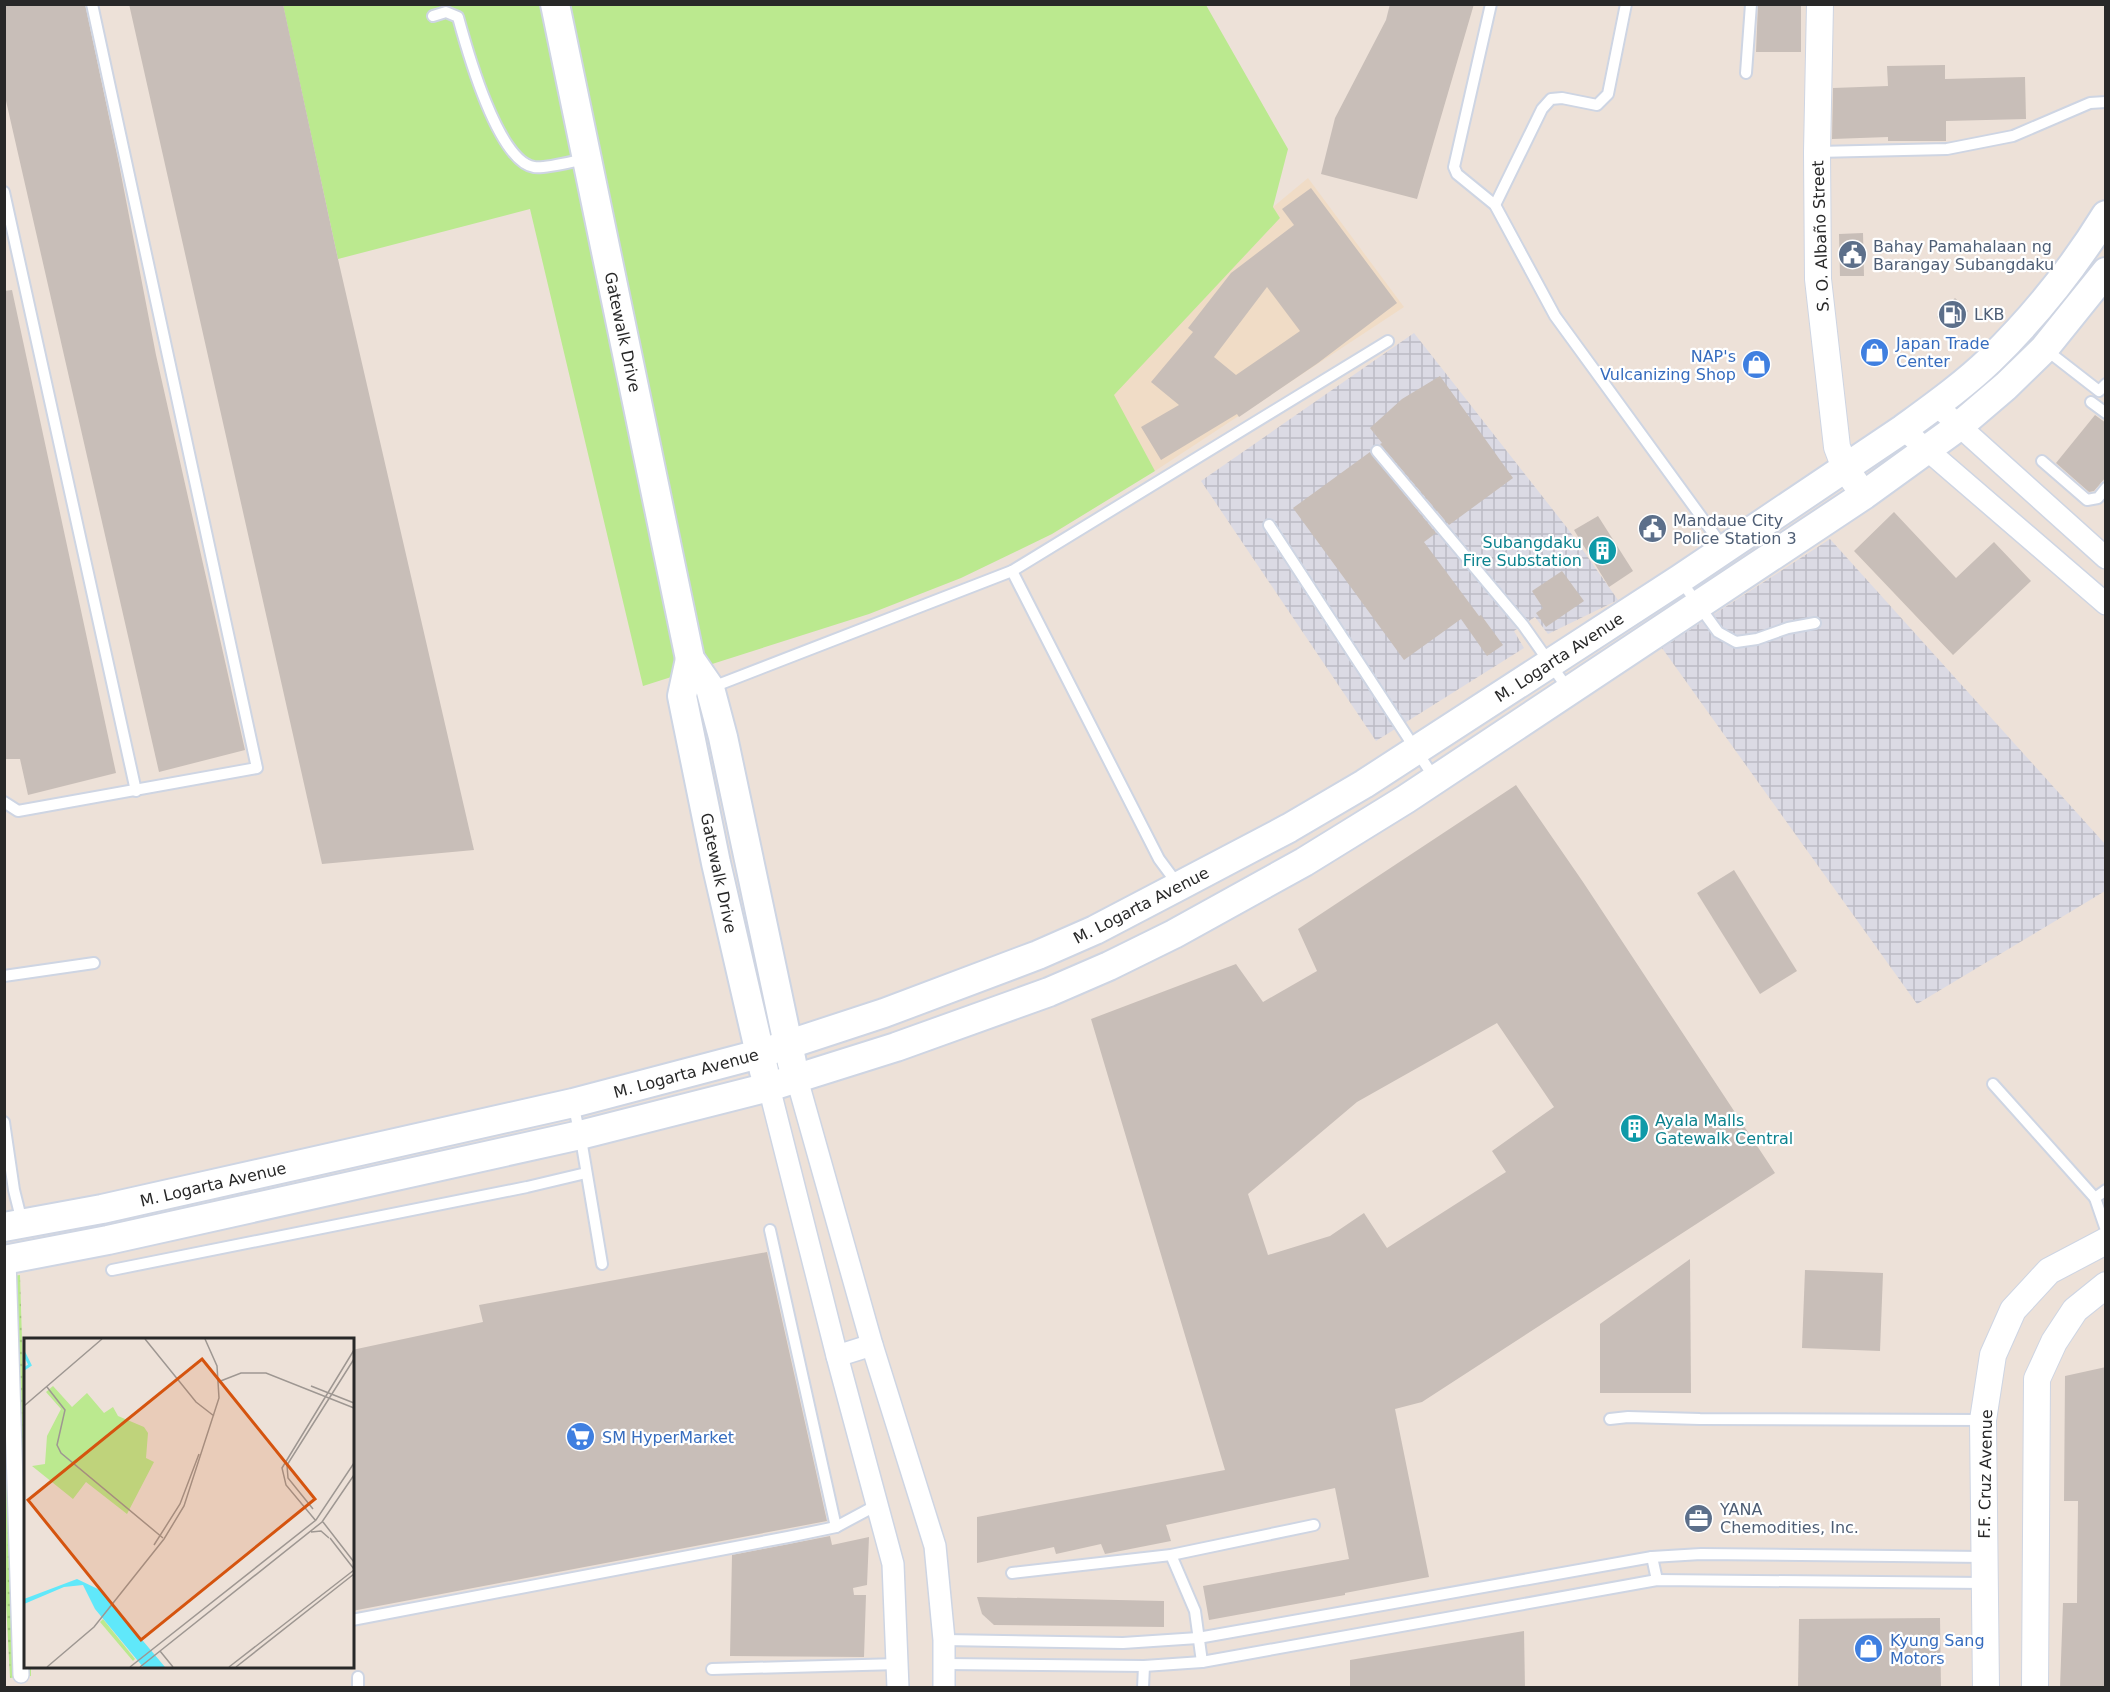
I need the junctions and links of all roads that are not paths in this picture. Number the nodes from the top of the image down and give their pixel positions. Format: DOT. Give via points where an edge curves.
graph roads {
  1 [pos="92,4"];
  2 [pos="555,4"];
  3 [pos="1491,4"];
  4 [pos="1626,4"];
  5 [pos="1750,4"];
  6 [pos="1820,4"];
  7 [pos="433,16"];
  8 [pos="1746,73"];
  9 [pos="2106,102"];
  10 [pos="1817,152"];
  11 [pos="587,159"];
  12 [pos="4,192"];
  13 [pos="1495,205"];
  14 [pos="2104,222"];
  15 [pos="2093,258"];
  16 [pos="2106,272"];
  17 [pos="1388,341"];
  18 [pos="2044,349"];
  19 [pos="2106,384"];
  20 [pos="2091,402"];
  21 [pos="1936,405"];
  22 [pos="2106,413"];
  23 [pos="1959,427"];
  24 [pos="1903,429"];
  25 [pos="1927,450"];
  26 [pos="1377,451"];
  27 [pos="2042,461"];
  28 [pos="1845,468"];
  29 [pos="2106,488"];
  30 [pos="1864,495"];
  31 [pos="1269,525"];
  32 [pos="1725,549"];
  33 [pos="2106,558"];
  34 [pos="1012,571"];
  35 [pos="1680,579"];
  36 [pos="1698,604"];
  37 [pos="2106,604"];
  38 [pos="1815,623"];
  39 [pos="1550,663"];
  40 [pos="1569,690"];
  41 [pos="696,692"];
  42 [pos="1415,750"];
  43 [pos="1435,780"];
  44 [pos="136,791"];
  45 [pos="4,802"];
  46 [pos="1179,886"];
  47 [pos="1095,930"];
  48 [pos="94,963"];
  49 [pos="1109,966"];
  50 [pos="4,976"];
  51 [pos="787,1046"];
  52 [pos="759,1054"];
  53 [pos="796,1079"];
  54 [pos="1993,1084"];
  55 [pos="769,1087"];
  56 [pos="573,1102"];
  57 [pos="4,1122"];
  58 [pos="580,1135"];
  59 [pos="586,1173"];
  60 [pos="2106,1190"];
  61 [pos="2095,1198"];
  62 [pos="13,1226"];
  63 [pos="770,1230"];
  64 [pos="2106,1230"];
  65 [pos="2106,1241"];
  66 [pos="6,1260"];
  67 [pos="602,1264"];
  68 [pos="112,1270"];
  69 [pos="2106,1285"];
  70 [pos="872,1345"];
  71 [pos="837,1356"];
  72 [pos="1610,1419"];
  73 [pos="1983,1419"];
  74 [pos="878,1505"];
  75 [pos="1314,1525"];
  76 [pos="836,1527"];
  77 [pos="1171,1555"];
  78 [pos="1652,1557"];
  79 [pos="1984,1557"];
  80 [pos="1012,1573"];
  81 [pos="1657,1580"];
  82 [pos="1984,1583"];
  83 [pos="354,1620"];
  84 [pos="1198,1638"];
  85 [pos="944,1640"];
  86 [pos="1202,1662"];
  87 [pos="899,1664"];
  88 [pos="945,1664"];
  89 [pos="1144,1666"];
  90 [pos="712,1669"];
  91 [pos="21,1675"];
  92 [pos="898,1688"];
  93 [pos="944,1688"];
  94 [pos="1143,1688"];
  95 [pos="1986,1688"];
  96 [pos="2035,1688"];
  1 -- 44 [label="lane" via="257,768"];
  2 -- 11 [label="main road, Gatewalk Drive"];
  3 -- 13 [label="lane" via="1454,167 1457,174"];
  4 -- 13 [label="lane" via="1608,94 1597,105 1551,99 1542,109"];
  5 -- 8 [label="lane"];
  6 -- 10 [label="street, S. O. Albaño Street"];
  7 -- 11 [label="lane" via="446,12 458,17 489,111 502,139 519,159 534,167"];
  9 -- 10 [label="lane" via="2090,103 2013,136 1947,150"];
  10 -- 28 [label="street, S. O. Albaño Street" via="1818,279 1837,447"];
  11 -- 41 [label="main road, Gatewalk Drive"];
  12 -- 44 [label="lane"];
  13 -- 32 [label="lane" via="1556,316"];
  14 -- 15 [label="main road, M. Logarta Avenue"];
  15 -- 21 [label="main road, M. Logarta Avenue" via="1989,361"];
  16 -- 18 [label="main road, M. Logarta Avenue"];
  17 -- 34 [label="lane"];
  18 -- 19 [label="lane" via="2099,391"];
  18 -- 23 [label="main road, M. Logarta Avenue"];
  20 -- 22 [label="lane"];
  21 -- 23 [label="street"];
  21 -- 24 [label="main road, M. Logarta Avenue"];
  23 -- 25 [label="main road, M. Logarta Avenue"];
  23 -- 33 [label="street"];
  24 -- 25 [label="street"];
  24 -- 28 [label="main road, M. Logarta Avenue"];
  25 -- 30 [label="main road, M. Logarta Avenue"];
  25 -- 37 [label="street"];
  26 -- 39 [label="lane" via="1523,625"];
  27 -- 29 [label="lane" via="2087,500 2097,498"];
  28 -- 30 [label="street, S. O. Albaño Street"];
  28 -- 32 [label="main road, M. Logarta Avenue"];
  30 -- 36 [label="main road, M. Logarta Avenue"];
  31 -- 42 [label="lane"];
  32 -- 35 [label="main road, M. Logarta Avenue"];
  34 -- 41 [label="lane"];
  34 -- 46 [label="lane" via="1159,858"];
  35 -- 36 [label="lane"];
  35 -- 39 [label="main road, M. Logarta Avenue"];
  36 -- 38 [label="lane" via="1718,632 1736,642"];
  36 -- 40 [label="main road, M. Logarta Avenue"];
  39 -- 40 [label="lane"];
  39 -- 42 [label="main road, M. Logarta Avenue"];
  40 -- 43 [label="main road, M. Logarta Avenue"];
  41 -- 51 [label="main road, Gatewalk Drive" via="723,737"];
  41 -- 52 [label="main road, Gatewalk Drive" via="716,863"];
  42 -- 43 [label="lane"];
  42 -- 46 [label="main road, M. Logarta Avenue" via="1289,828"];
  43 -- 49 [label="main road, M. Logarta Avenue" via="1304,862"];
  44 -- 45 [label="lane" via="18,811"];
  46 -- 47 [label="main road, M. Logarta Avenue"];
  47 -- 49 [label="main road"];
  47 -- 51 [label="main road, M. Logarta Avenue" via="906,1005"];
  48 -- 50 [label="lane"];
  49 -- 53 [label="main road, M. Logarta Avenue" via="1049,992"];
  51 -- 52 [label="main road, M. Logarta Avenue"];
  51 -- 53 [label="main road, Gatewalk Drive"];
  52 -- 55 [label="main road, Gatewalk Drive"];
  52 -- 56 [label="main road, M. Logarta Avenue"];
  53 -- 55 [label="main road, M. Logarta Avenue"];
  53 -- 70 [label="street"];
  54 -- 61 [label="lane"];
  55 -- 58 [label="main road, M. Logarta Avenue"];
  55 -- 71 [label="street"];
  56 -- 58 [label="lane"];
  56 -- 62 [label="main road, M. Logarta Avenue"];
  57 -- 62 [label="lane" via="14,1190"];
  58 -- 59 [label="lane"];
  58 -- 66 [label="main road, M. Logarta Avenue"];
  59 -- 67 [label="lane"];
  59 -- 68 [label="lane"];
  60 -- 61 [label="lane"];
  61 -- 64 [label="lane"];
  63 -- 76 [label="lane"];
  65 -- 73 [label="street, F.F. Cruz Avenue" via="2049,1272 2013,1310 1993,1355"];
  66 -- 91 [label="street"];
  69 -- 96 [label="street" via="2075,1310 2054,1342 2037,1380"];
  70 -- 71 [label="street"];
  70 -- 85 [label="street" via="935,1546"];
  71 -- 74 [label="street"];
  72 -- 73 [label="lane"];
  73 -- 79 [label="street, F.F. Cruz Avenue"];
  74 -- 76 [label="lane"];
  74 -- 87 [label="street" via="893,1564"];
  75 -- 77 [label="lane"];
  76 -- 83 [label="lane"];
  77 -- 80 [label="lane"];
  77 -- 84 [label="lane" via="1195,1611"];
  78 -- 79 [label="lane"];
  78 -- 81 [label="lane"];
  78 -- 84 [label="lane"];
  79 -- 82 [label="street, F.F. Cruz Avenue"];
  81 -- 82 [label="lane"];
  81 -- 86 [label="lane"];
  82 -- 95 [label="street, F.F. Cruz Avenue"];
  84 -- 85 [label="lane" via="1123,1643"];
  84 -- 86 [label="lane"];
  85 -- 88 [label="street"];
  86 -- 89 [label="lane"];
  87 -- 90 [label="lane"];
  87 -- 92 [label="street"];
  88 -- 89 [label="lane"];
  88 -- 93 [label="street"];
  89 -- 94 [label="lane"];
}
